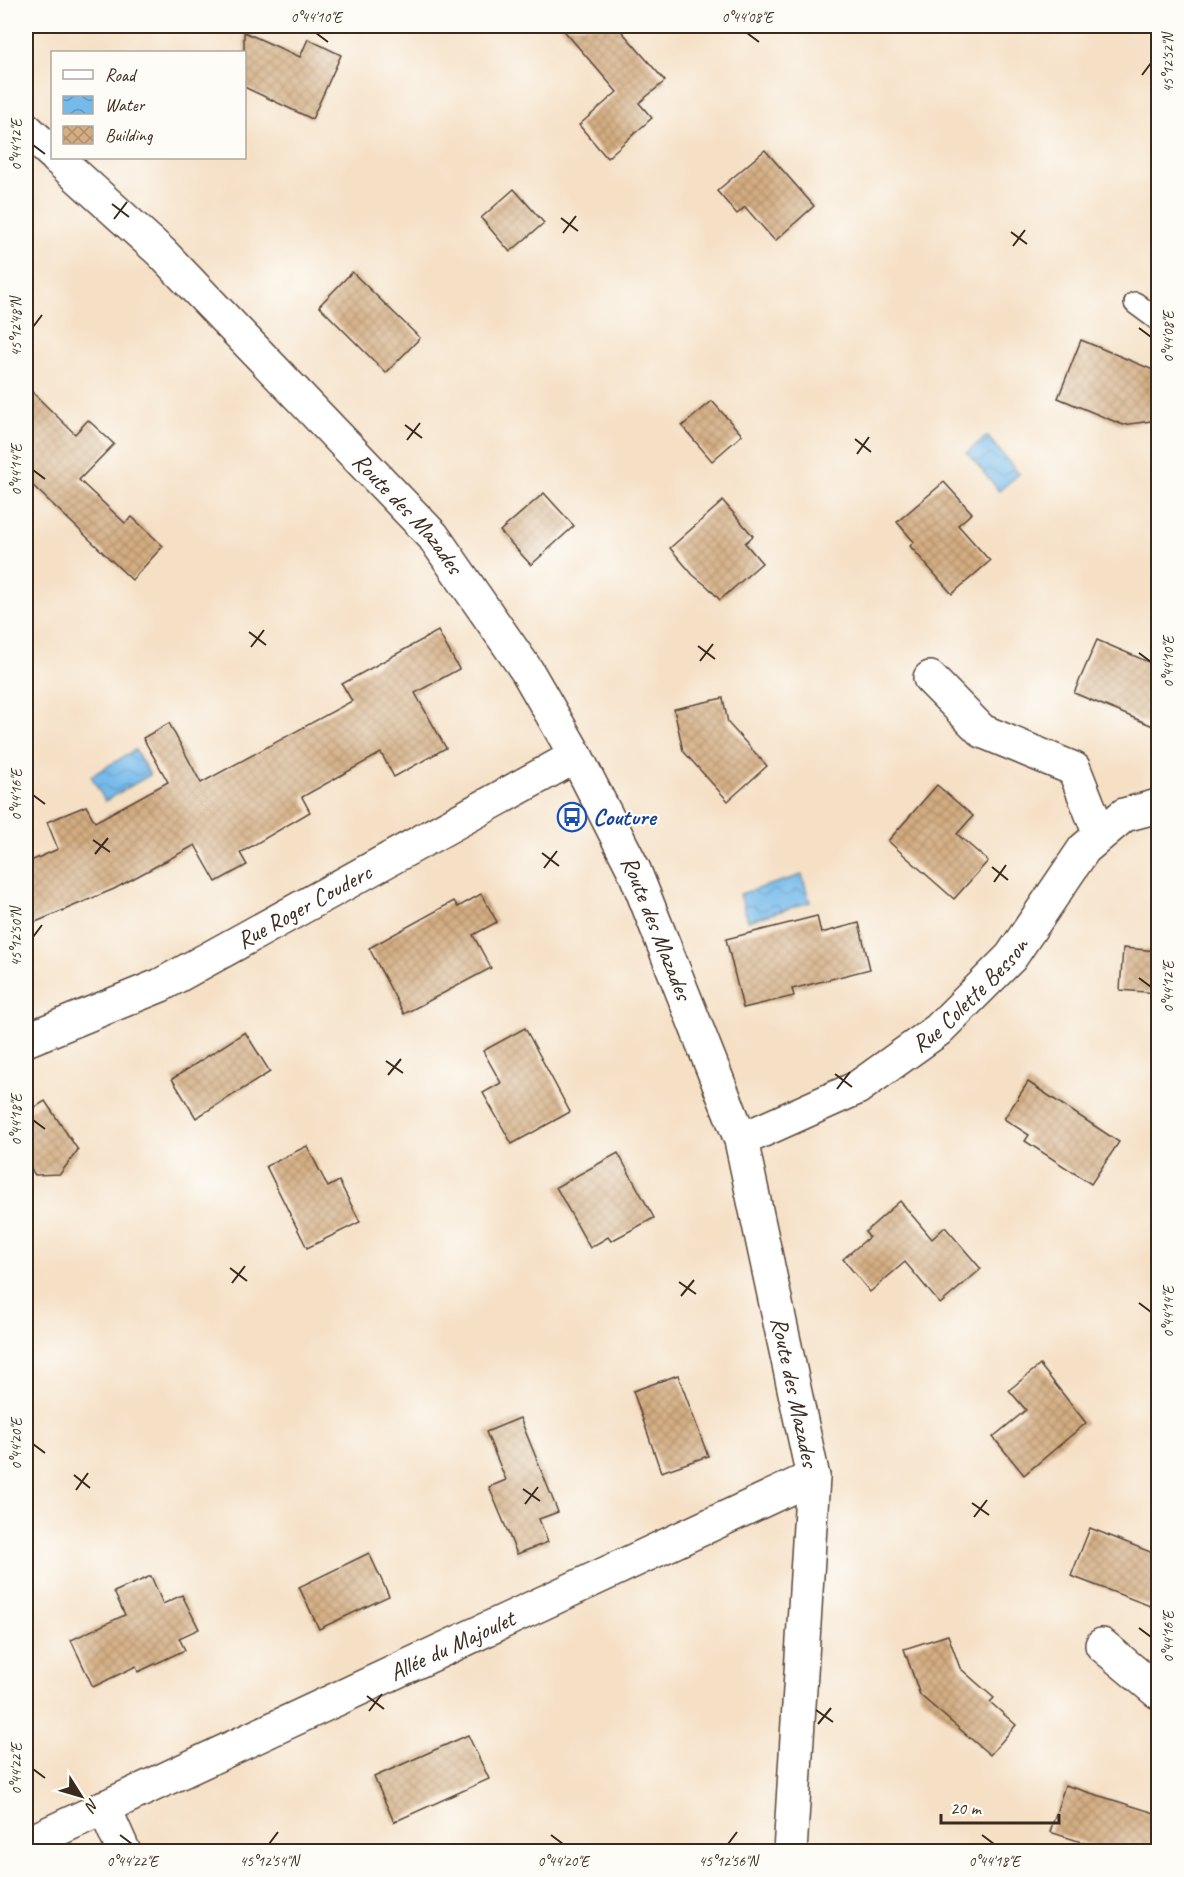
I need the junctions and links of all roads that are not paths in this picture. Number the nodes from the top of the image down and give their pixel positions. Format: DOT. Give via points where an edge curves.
graph roads {
  1 [pos="26,129"];
  2 [pos="51,152"];
  3 [pos="58,159"];
  4 [pos="1136,303"];
  5 [pos="1158,320"];
  6 [pos="930,678"];
  7 [pos="576,756"];
  8 [pos="1158,806"];
  9 [pos="1100,835"];
  10 [pos="26,1040"];
  11 [pos="741,1140"];
  12 [pos="813,1477"];
  13 [pos="1102,1645"];
  14 [pos="1158,1692"];
  15 [pos="104,1808"];
  16 [pos="26,1844"];
  17 [pos="124,1851"];
  18 [pos="790,1851"];
  1 -- 2 [label="street"];
  3 -- 7 [label="street, Route des Mazades" via="161,252 433,536 527,671"];
  4 -- 5 [label="lane"];
  6 -- 9 [label="street" via="982,731 1074,769"];
  7 -- 10 [label="street, Rue Roger Couderc" via="161,985"];
  7 -- 11 [label="street, Route des Mazades" via="634,870"];
  8 -- 9 [label="street, Rue Colette Besson" via="1124,815"];
  9 -- 11 [label="street, Rue Colette Besson" via="1084,849 1011,957 938,1030 857,1088"];
  11 -- 12 [label="street, Route des Mazades"];
  12 -- 15 [label="street, Allée du Majoulet"];
  12 -- 18 [label="street, Route des Mazades"];
  13 -- 14 [label="street"];
  15 -- 16 [label="street, Allée du Majoulet"];
  15 -- 17 [label="street"];
}
